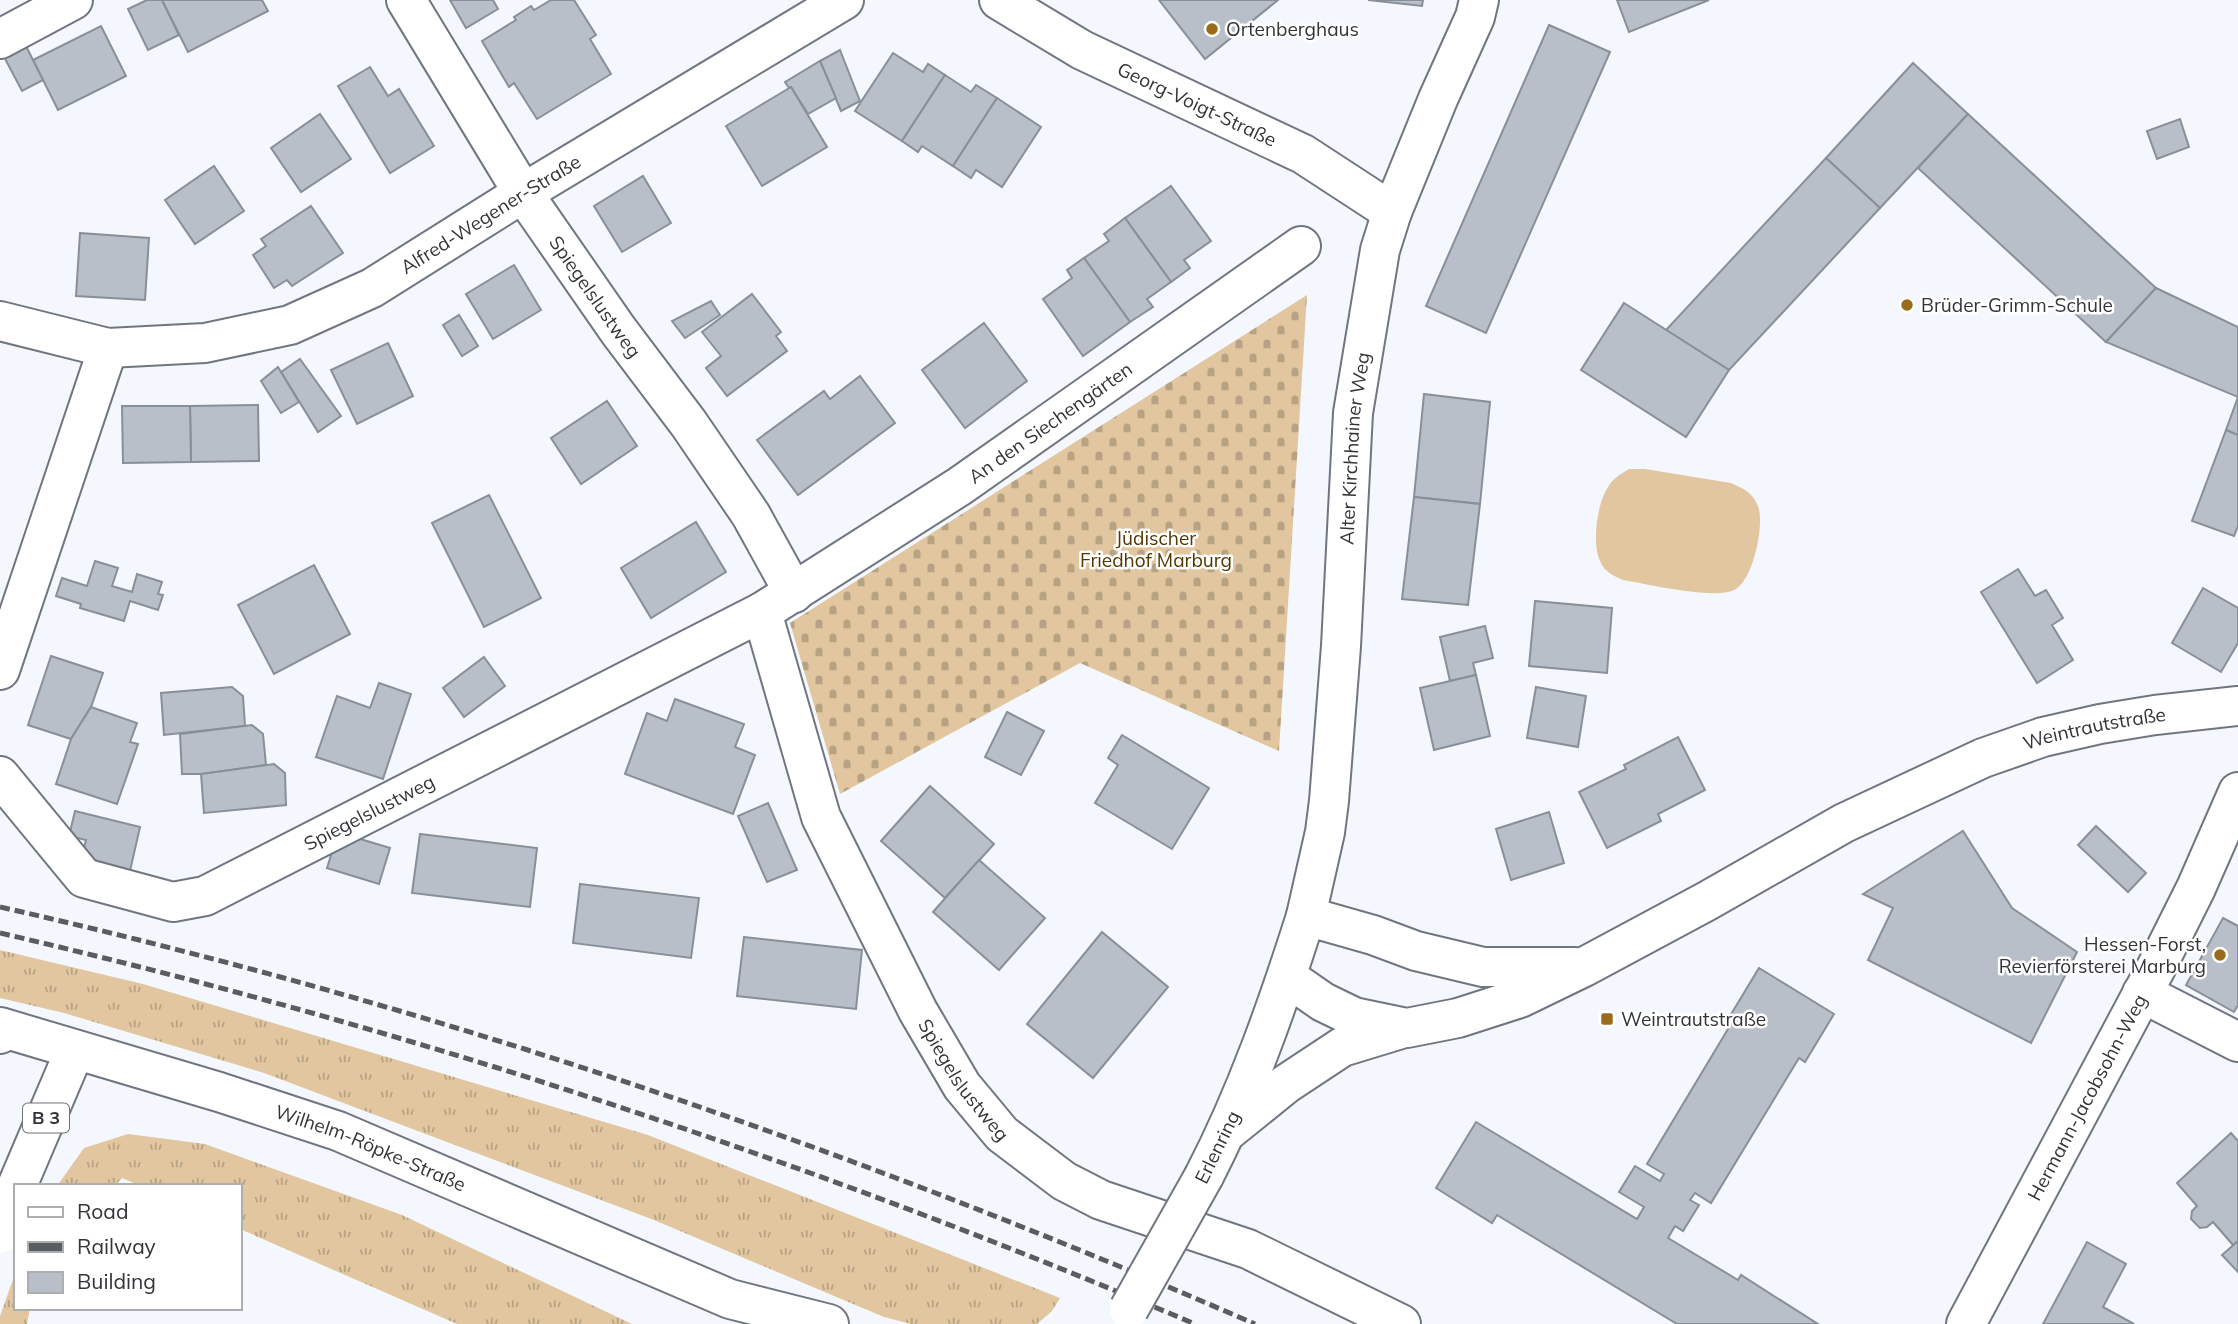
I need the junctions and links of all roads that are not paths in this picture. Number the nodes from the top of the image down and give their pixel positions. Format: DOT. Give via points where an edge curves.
graph roads {
  1 [pos="73,0"];
  2 [pos="406,0"];
  3 [pos="844,0"];
  4 [pos="999,0"];
  5 [pos="1479,0"];
  6 [pos="0,39"];
  7 [pos="523,193"];
  8 [pos="1392,212"];
  9 [pos="1301,246"];
  10 [pos="0,321"];
  11 [pos="108,348"];
  12 [pos="794,593"];
  13 [pos="762,612"];
  14 [pos="0,670"];
  15 [pos="2238,706"];
  16 [pos="0,776"];
  17 [pos="2238,792"];
  18 [pos="1306,916"];
  19 [pos="1584,967"];
  20 [pos="1287,977"];
  21 [pos="2142,993"];
  22 [pos="1407,1028"];
  23 [pos="1,1030"];
  24 [pos="2238,1042"];
  25 [pos="75,1049"];
  26 [pos="1227,1131"];
  27 [pos="19,1184"];
  28 [pos="730,1298"];
  29 [pos="1121,1319"];
  30 [pos="764,1324"];
  31 [pos="829,1324"];
  32 [pos="1401,1324"];
  33 [pos="1966,1324"];
  1 -- 6 [label="main road"];
  2 -- 7 [label="main road, Spiegelslustweg"];
  3 -- 7 [label="main road, Alfred-Wegener-Straße"];
  4 -- 8 [label="main road, Georg-Voigt-Straße" via="1082,50 1303,154"];
  5 -- 8 [label="main road, Alter Kirchhainer Weg"];
  7 -- 11 [label="main road, Alfred-Wegener-Straße" via="372,288 290,325 205,343"];
  7 -- 12 [label="main road, Spiegelslustweg" via="744,503"];
  8 -- 18 [label="main road, Alter Kirchhainer Weg" via="1380,250 1353,413 1329,801"];
  9 -- 12 [label="main road, An den Siechengärten" via="960,486"];
  10 -- 11 [label="main road, Alfred-Wegener-Straße"];
  11 -- 14 [label="main road"];
  12 -- 13 [label="main road, Spiegelslustweg"];
  13 -- 16 [label="main road, Spiegelslustweg" via="205,896 173,902 84,878"];
  13 -- 32 [label="main road, Spiegelslustweg" via="821,817 918,1011 962,1086 1002,1134 1064,1181 1101,1200 1248,1249"];
  15 -- 19 [label="main road, Weintrautstraße" via="2100,724 1983,758 1844,823"];
  17 -- 21 [label="main road, Hermann-Jacobsohn-Weg"];
  18 -- 19 [label="main road, Weintrautstraße" via="1483,967"];
  18 -- 20 [label="main road, Alter Kirchhainer Weg"];
  19 -- 22 [label="main road, Weintrautstraße" via="1520,998"];
  20 -- 22 [label="main road, Weintrautstraße" via="1354,1017"];
  20 -- 26 [label="main road, Erlenring"];
  21 -- 24 [label="main road"];
  21 -- 33 [label="main road, Hermann-Jacobsohn-Weg"];
  22 -- 26 [label="main road" via="1342,1047"];
  23 -- 25 [label="main road, Wilhelm-Röpke-Straße"];
  25 -- 27 [label="main road, B 3"];
  25 -- 28 [label="main road, Wilhelm-Röpke-Straße" via="338,1130"];
  26 -- 29 [label="main road, Erlenring, bridge"];
  28 -- 30 [label="main road, Wilhelm-Röpke-Straße"];
  28 -- 31 [label="main road, Wilhelm-Röpke-Straße"];
}
